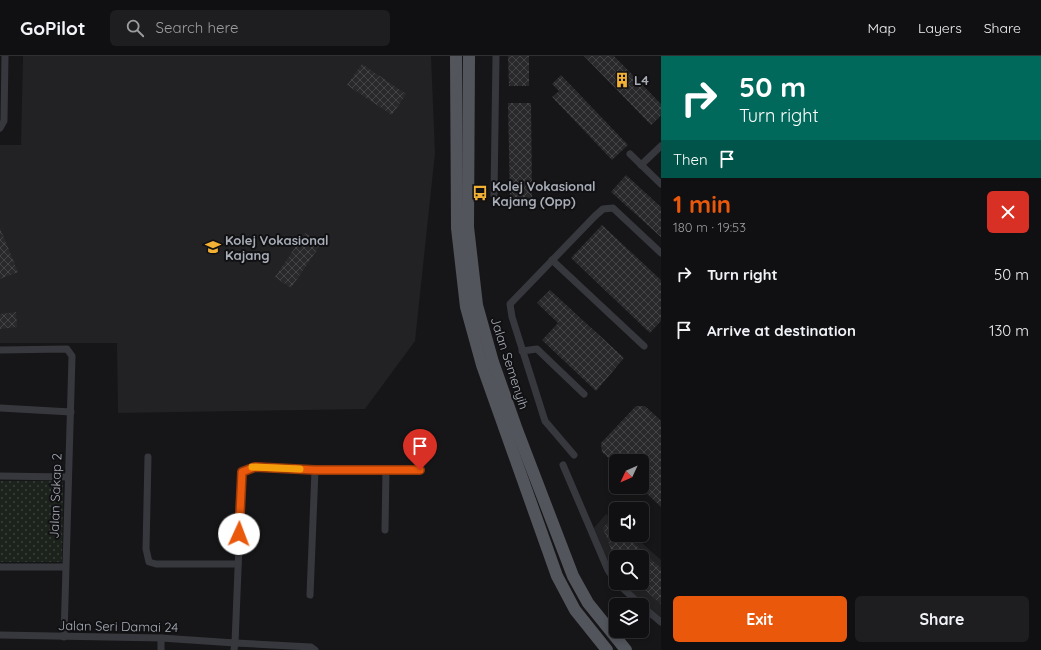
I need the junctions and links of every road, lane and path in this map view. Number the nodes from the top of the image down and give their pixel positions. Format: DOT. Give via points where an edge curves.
graph roads {
  1 [pos="5,56"];
  2 [pos="456,56"];
  3 [pos="469,56"];
  4 [pos="496,56"];
  5 [pos="0,128"];
  6 [pos="661,146"];
  7 [pos="630,154"];
  8 [pos="641,165"];
  9 [pos="661,184"];
  10 [pos="494,195"];
  11 [pos="661,253"];
  12 [pos="552,260"];
  13 [pos="644,346"];
  14 [pos="0,350"];
  15 [pos="522,351"];
  16 [pos="584,394"];
  17 [pos="0,408"];
  18 [pos="70,412"];
  19 [pos="574,455"];
  20 [pos="148,457"];
  21 [pos="563,466"];
  22 [pos="386,469"];
  23 [pos="315,470"];
  24 [pos="420,470"];
  25 [pos="0,476"];
  26 [pos="67,477"];
  27 [pos="386,530"];
  28 [pos="238,564"];
  29 [pos="0,567"];
  30 [pos="65,567"];
  31 [pos="609,572"];
  32 [pos="624,590"];
  33 [pos="310,596"];
  34 [pos="634,598"];
  35 [pos="649,611"];
  36 [pos="661,622"];
  37 [pos="0,635"];
  38 [pos="64,637"];
  39 [pos="161,638"];
  40 [pos="235,646"];
  41 [pos="161,650"];
  42 [pos="315,650"];
  43 [pos="607,650"];
  44 [pos="626,650"];
  1 -- 5 [label="street" via="4,121"];
  2 -- 43 [label="main road, Jalan Semenyih" via="457,228 466,307 482,366 557,576 576,610"];
  3 -- 44 [label="main road, Jalan Semenyih" via="468,227 477,305 493,362 517,430 573,576 588,603"];
  4 -- 10 [label="street"];
  6 -- 8 [label="street"];
  7 -- 8 [label="street"];
  8 -- 9 [label="street"];
  11 -- 12 [label="street" via="613,208 603,209"];
  12 -- 13 [label="street"];
  12 -- 15 [label="street" via="510,304"];
  14 -- 18 [label="street, Jalan Sakap 2" via="67,349 72,356"];
  15 -- 16 [label="street" via="537,350"];
  15 -- 19 [label="street" via="545,421"];
  17 -- 18 [label="street"];
  18 -- 26 [label="street, Jalan Sakap 2"];
  20 -- 28 [label="street" via="146,549 149,562"];
  21 -- 31 [label="street"];
  22 -- 23 [label="street"];
  22 -- 24 [label="street"];
  22 -- 27 [label="street"];
  23 -- 28 [label="street" via="255,467 242,472"];
  23 -- 33 [label="street"];
  25 -- 26 [label="street"];
  26 -- 30 [label="street, Jalan Sakap 2"];
  28 -- 40 [label="street"];
  29 -- 30 [label="street"];
  30 -- 38 [label="street, Jalan Sakap 2"];
  32 -- 34 [label="street"];
  35 -- 36 [label="street"];
  37 -- 38 [label="street, Jalan Seri Damai 24"];
  38 -- 39 [label="street, Jalan Seri Damai 24"];
  39 -- 40 [label="street, Jalan Seri Damai 24"];
  39 -- 41 [label="street"];
  40 -- 42 [label="street, Jalan Seri Damai 24" via="311,647"];
}
